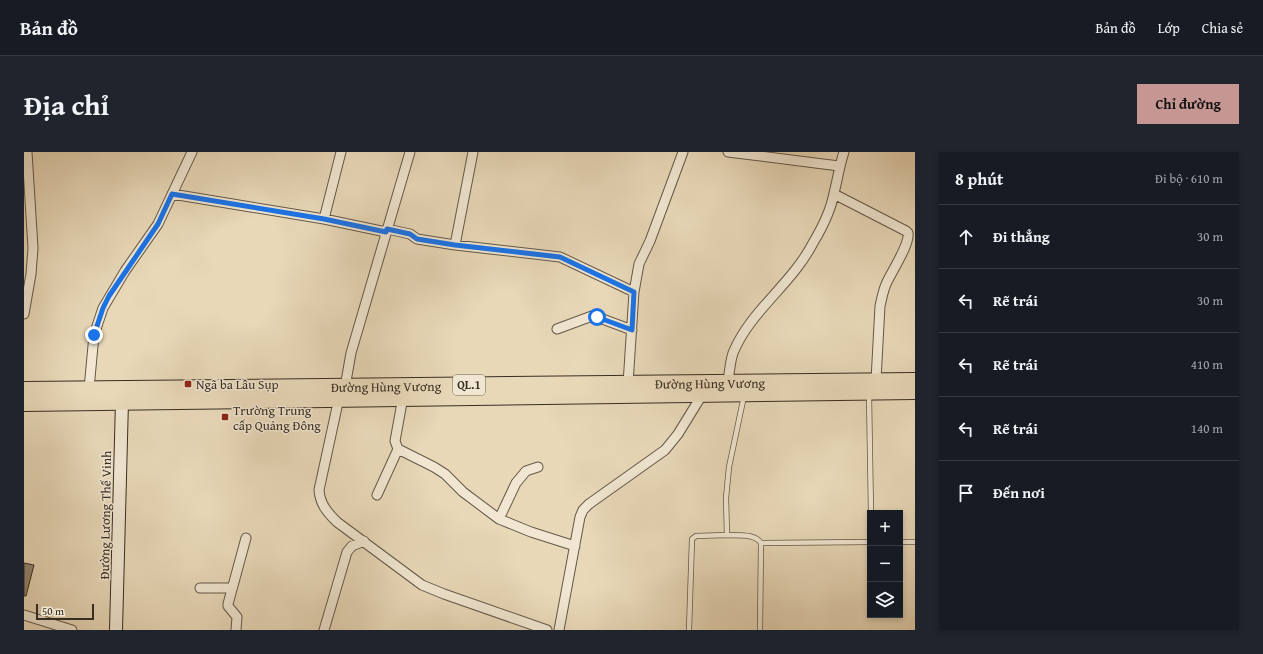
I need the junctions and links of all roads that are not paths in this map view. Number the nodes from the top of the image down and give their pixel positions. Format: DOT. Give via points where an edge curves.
graph roads {
  1 [pos="26,152"];
  2 [pos="192,152"];
  3 [pos="341,152"];
  4 [pos="410,152"];
  5 [pos="473,152"];
  6 [pos="683,152"];
  7 [pos="728,152"];
  8 [pos="844,152"];
  9 [pos="839,166"];
  10 [pos="26,183"];
  11 [pos="172,194"];
  12 [pos="834,194"];
  13 [pos="324,219"];
  14 [pos="387,230"];
  15 [pos="455,245"];
  16 [pos="634,292"];
  17 [pos="24,314"];
  18 [pos="557,329"];
  19 [pos="632,330"];
  20 [pos="915,381"];
  21 [pos="728,383"];
  22 [pos="628,384"];
  23 [pos="872,386"];
  24 [pos="89,389"];
  25 [pos="24,390"];
  26 [pos="915,391"];
  27 [pos="342,393"];
  28 [pos="745,394"];
  29 [pos="702,395"];
  30 [pos="403,397"];
  31 [pos="122,401"];
  32 [pos="24,403"];
  33 [pos="398,449"];
  34 [pos="538,467"];
  35 [pos="378,495"];
  36 [pos="871,510"];
  37 [pos="500,519"];
  38 [pos="727,535"];
  39 [pos="246,538"];
  40 [pos="364,541"];
  41 [pos="867,542"];
  42 [pos="903,542"];
  43 [pos="915,542"];
  44 [pos="761,543"];
  45 [pos="575,546"];
  46 [pos="200,588"];
  47 [pos="232,588"];
  48 [pos="24,615"];
  49 [pos="72,630"];
  50 [pos="116,630"];
  51 [pos="236,630"];
  52 [pos="324,630"];
  53 [pos="546,630"];
  54 [pos="560,630"];
  55 [pos="689,630"];
  56 [pos="760,630"];
  1 -- 10 [label="street"];
  2 -- 11 [label="street"];
  3 -- 13 [label="street"];
  4 -- 14 [label="street"];
  5 -- 15 [label="street"];
  6 -- 16 [label="street" via="640,264"];
  7 -- 9 [label="street"];
  8 -- 9 [label="street"];
  9 -- 12 [label="street"];
  10 -- 17 [label="street" via="33,236 33,262"];
  11 -- 13 [label="street"];
  11 -- 24 [label="street" via="158,224 103,308 94,335"];
  12 -- 21 [label="street" via="813,245 790,279 750,322 733,354"];
  12 -- 23 [label="street" via="908,233 908,241 882,296"];
  13 -- 14 [label="street"];
  14 -- 15 [label="street" via="410,234 417,239"];
  14 -- 27 [label="street"];
  15 -- 16 [label="street" via="560,257"];
  16 -- 19 [label="street"];
  18 -- 19 [label="street" via="594,316"];
  19 -- 22 [label="street"];
  20 -- 23 [label="highway, Đường Hùng Vương / QL.1"];
  21 -- 22 [label="highway, Đường Hùng Vương / QL.1"];
  21 -- 23 [label="highway, Đường Hùng Vương / QL.1"];
  22 -- 27 [label="highway, Đường Hùng Vương / QL.1" via="416,385"];
  23 -- 26 [label="highway, Đường Hùng Vương / QL.1"];
  23 -- 28 [label="highway, Đường Hùng Vương / QL.1"];
  23 -- 36 [label="lane"];
  24 -- 25 [label="highway, Đường Hùng Vương / QL.1"];
  24 -- 27 [label="highway, Đường Hùng Vương / QL.1"];
  27 -- 30 [label="highway, Đường Hùng Vương / QL.1"];
  27 -- 31 [label="highway, Đường Hùng Vương / QL.1"];
  27 -- 40 [label="street" via="319,490 320,498 322,505 337,522"];
  28 -- 29 [label="highway, Đường Hùng Vương / QL.1"];
  28 -- 38 [label="lane" via="729,467 726,498"];
  29 -- 30 [label="highway, Đường Hùng Vương / QL.1"];
  29 -- 45 [label="street" via="665,450 586,507 580,517"];
  30 -- 33 [label="street" via="395,441"];
  31 -- 32 [label="highway, Đường Hùng Vương / QL.1"];
  31 -- 50 [label="street, Đường Lương Thế Vinh"];
  33 -- 35 [label="street"];
  33 -- 37 [label="street" via="440,470 463,492"];
  34 -- 37 [label="street" via="526,471 516,483"];
  37 -- 45 [label="street"];
  38 -- 44 [label="lane" via="753,536"];
  38 -- 55 [label="lane" via="696,536 691,541"];
  39 -- 47 [label="street"];
  40 -- 52 [label="street" via="352,546 347,552"];
  40 -- 53 [label="street" via="422,585"];
  41 -- 44 [label="lane"];
  42 -- 43 [label="lane"];
  44 -- 56 [label="lane"];
  45 -- 54 [label="street"];
  46 -- 47 [label="street"];
  47 -- 51 [label="street" via="228,606 237,617"];
  48 -- 49 [label="street"];
}
